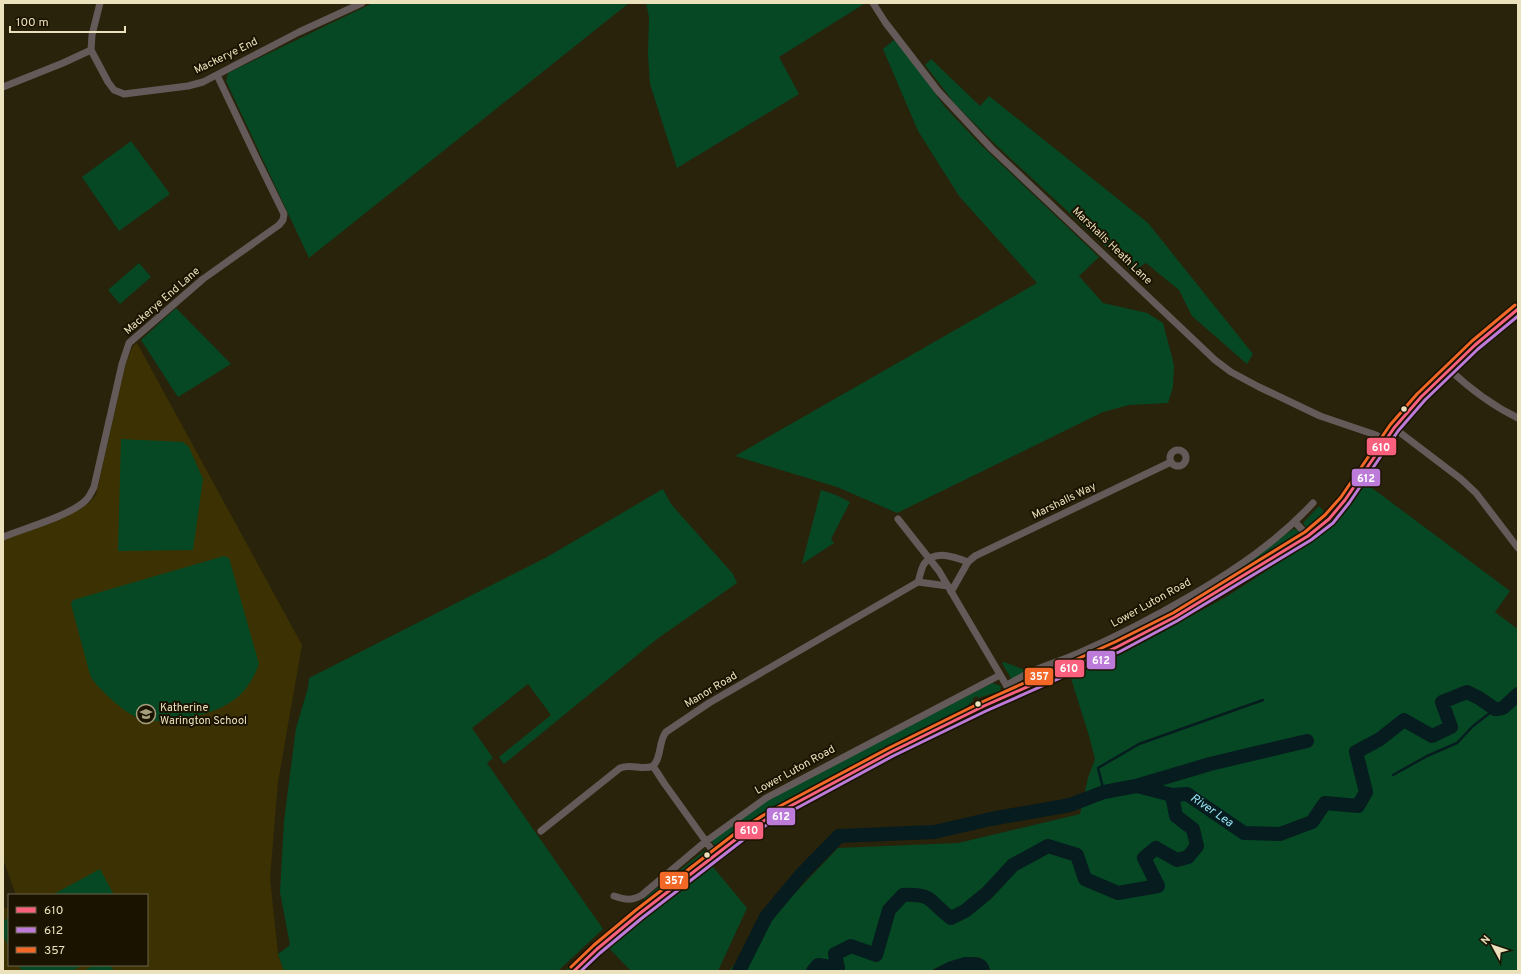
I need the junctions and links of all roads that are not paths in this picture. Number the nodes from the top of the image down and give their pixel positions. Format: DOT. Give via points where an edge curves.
graph roads {
  1 [pos="100,3"];
  2 [pos="362,3"];
  3 [pos="873,3"];
  4 [pos="91,50"];
  5 [pos="217,75"];
  6 [pos="3,87"];
  7 [pos="1518,309"];
  8 [pos="1449,369"];
  9 [pos="1518,418"];
  10 [pos="1394,428"];
  11 [pos="1385,441"];
  12 [pos="1171,462"];
  13 [pos="1313,503"];
  14 [pos="898,519"];
  15 [pos="1296,522"];
  16 [pos="1308,536"];
  17 [pos="3,537"];
  18 [pos="1518,548"];
  19 [pos="929,559"];
  20 [pos="968,562"];
  21 [pos="918,582"];
  22 [pos="950,589"];
  23 [pos="1000,675"];
  24 [pos="1008,690"];
  25 [pos="653,766"];
  26 [pos="541,831"];
  27 [pos="705,842"];
  28 [pos="715,854"];
  29 [pos="614,896"];
  30 [pos="574,971"];
  1 -- 4 [label="street" via="92,34"];
  2 -- 5 [label="street, Mackerye End" via="299,32"];
  3 -- 11 [label="street, Marshalls Heath Lane" via="938,91 991,148 1214,360 1259,387 1341,424 1376,434"];
  4 -- 5 [label="street, Mackerye End" via="114,90 124,94 188,86"];
  4 -- 6 [label="street"];
  5 -- 17 [label="street, Mackerye End Lane" via="284,214 283,220 203,279 129,343 90,497 66,513"];
  7 -- 8 [label="main road, Lower Luton Road"];
  8 -- 9 [label="street" via="1506,413"];
  8 -- 10 [label="main road, Lower Luton Road"];
  10 -- 11 [label="main road, Lower Luton Road"];
  10 -- 18 [label="street" via="1476,493"];
  11 -- 16 [label="main road, Lower Luton Road" via="1345,500"];
  12 -- 20 [label="street, Marshalls Way" via="974,556"];
  13 -- 15 [label="street, Lower Luton Road"];
  14 -- 19 [label="street"];
  15 -- 16 [label="street"];
  15 -- 24 [label="street, Lower Luton Road" via="1240,566 1174,606 1112,638 1034,671"];
  16 -- 24 [label="main road, Lower Luton Road" via="1175,617 1117,647"];
  19 -- 20 [label="street" via="950,556"];
  19 -- 21 [label="street" via="924,564"];
  19 -- 22 [label="street"];
  20 -- 22 [label="street"];
  21 -- 22 [label="street"];
  21 -- 25 [label="street, Manor Road" via="686,718 662,737 657,760"];
  22 -- 23 [label="street"];
  23 -- 24 [label="street"];
  23 -- 27 [label="street, Lower Luton Road" via="766,798"];
  24 -- 28 [label="main road, Lower Luton Road" via="770,817"];
  25 -- 26 [label="street" via="645,768 626,765 620,768"];
  25 -- 27 [label="street"];
  27 -- 28 [label="street"];
  27 -- 29 [label="street, Lower Luton Road" via="642,895 631,900"];
  28 -- 30 [label="main road, Lower Luton Road" via="639,914"];
}
